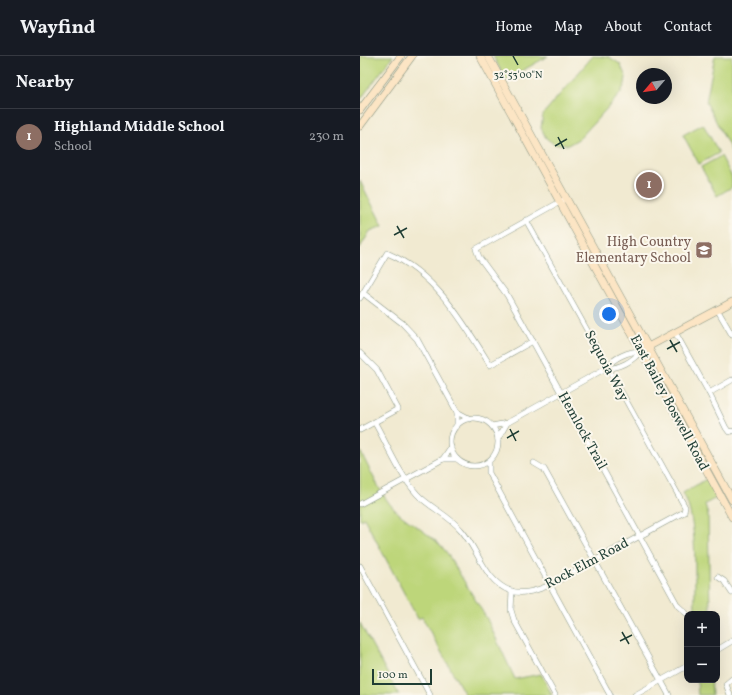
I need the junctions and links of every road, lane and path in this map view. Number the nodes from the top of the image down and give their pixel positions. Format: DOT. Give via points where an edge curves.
graph roads {
  1 [pos="402,56"];
  2 [pos="412,56"];
  3 [pos="480,56"];
  4 [pos="488,56"];
  5 [pos="360,110"];
  6 [pos="360,126"];
  7 [pos="520,129"];
  8 [pos="542,152"];
  9 [pos="535,157"];
  10 [pos="555,177"];
  11 [pos="567,198"];
  12 [pos="560,202"];
  13 [pos="526,220"];
  14 [pos="596,260"];
  15 [pos="608,282"];
  16 [pos="363,293"];
  17 [pos="360,298"];
  18 [pos="732,302"];
  19 [pos="718,309"];
  20 [pos="675,332"];
  21 [pos="732,335"];
  22 [pos="533,341"];
  23 [pos="648,347"];
  24 [pos="641,351"];
  25 [pos="360,353"];
  26 [pos="606,368"];
  27 [pos="732,380"];
  28 [pos="561,393"];
  29 [pos="709,393"];
  30 [pos="457,412"];
  31 [pos="470,419"];
  32 [pos="375,423"];
  33 [pos="508,423"];
  34 [pos="456,426"];
  35 [pos="492,426"];
  36 [pos="360,430"];
  37 [pos="731,432"];
  38 [pos="498,438"];
  39 [pos="451,447"];
  40 [pos="443,459"];
  41 [pos="457,459"];
  42 [pos="489,461"];
  43 [pos="534,463"];
  44 [pos="478,466"];
  45 [pos="489,473"];
  46 [pos="406,479"];
  47 [pos="732,500"];
  48 [pos="360,504"];
  49 [pos="684,512"];
  50 [pos="732,517"];
  51 [pos="640,536"];
  52 [pos="594,561"];
  53 [pos="360,566"];
  54 [pos="718,578"];
  55 [pos="550,585"];
  56 [pos="512,591"];
  57 [pos="732,593"];
  58 [pos="684,611"];
  59 [pos="732,642"];
  60 [pos="720,648"];
  61 [pos="684,668"];
  62 [pos="732,679"];
  63 [pos="661,680"];
  64 [pos="430,695"];
  65 [pos="555,695"];
  66 [pos="610,695"];
  67 [pos="636,695"];
  68 [pos="669,695"];
  69 [pos="730,695"];
  1 -- 5 [label="main road"];
  2 -- 6 [label="main road"];
  3 -- 7 [label="main road, East Bailey Boswell Road"];
  4 -- 8 [label="main road, East Bailey Boswell Road"];
  7 -- 8 [label="main road" via="525,129"];
  7 -- 9 [label="main road, East Bailey Boswell Road"];
  8 -- 10 [label="main road, East Bailey Boswell Road"];
  9 -- 10 [label="main road" via="549,176"];
  9 -- 12 [label="main road, East Bailey Boswell Road"];
  10 -- 11 [label="main road, East Bailey Boswell Road"];
  11 -- 12 [label="street"];
  11 -- 14 [label="main road, East Bailey Boswell Road"];
  12 -- 13 [label="street"];
  12 -- 14 [label="main road, East Bailey Boswell Road"];
  13 -- 22 [label="street, Hemlock Trail" via="476,249 507,295"];
  13 -- 26 [label="street, Sequoia Way"];
  14 -- 15 [label="main road, East Bailey Boswell Road"];
  15 -- 23 [label="main road, East Bailey Boswell Road"];
  15 -- 24 [label="main road, East Bailey Boswell Road"];
  16 -- 17 [label="street"];
  16 -- 22 [label="street" via="387,253 411,267 433,286 459,315 490,365"];
  16 -- 30 [label="street" via="402,323 417,339"];
  18 -- 19 [label="main road"];
  19 -- 20 [label="main road"];
  19 -- 21 [label="street"];
  20 -- 23 [label="main road"];
  20 -- 29 [label="street"];
  22 -- 28 [label="street, Hemlock Trail"];
  23 -- 24 [label="main road"];
  23 -- 47 [label="main road, East Bailey Boswell Road"];
  24 -- 26 [label="street" via="632,351"];
  24 -- 50 [label="main road, East Bailey Boswell Road"];
  25 -- 32 [label="street" via="377,370 398,410"];
  26 -- 28 [label="street"];
  26 -- 49 [label="street, Sequoia Way" via="684,507"];
  27 -- 29 [label="street"];
  28 -- 33 [label="street"];
  28 -- 51 [label="street, Hemlock Trail"];
  29 -- 37 [label="street" via="726,428"];
  30 -- 31 [label="street"];
  30 -- 34 [label="street"];
  31 -- 34 [label="street"];
  31 -- 35 [label="street" via="482,420"];
  32 -- 36 [label="street"];
  32 -- 46 [label="street"];
  33 -- 35 [label="street"];
  33 -- 38 [label="street"];
  34 -- 39 [label="street" via="452,432"];
  35 -- 38 [label="street"];
  38 -- 42 [label="street" via="496,451"];
  39 -- 40 [label="street"];
  39 -- 41 [label="street"];
  40 -- 41 [label="street"];
  40 -- 46 [label="street"];
  41 -- 44 [label="street" via="467,465"];
  42 -- 44 [label="street"];
  42 -- 45 [label="street"];
  43 -- 52 [label="street" via="544,469"];
  44 -- 45 [label="street"];
  45 -- 55 [label="street"];
  46 -- 48 [label="street"];
  46 -- 56 [label="street" via="418,494 450,518 462,531 491,577"];
  49 -- 51 [label="street, Rock Elm Road"];
  51 -- 52 [label="street, Rock Elm Road"];
  51 -- 58 [label="street, Hemlock Trail" via="678,606"];
  52 -- 55 [label="street, Rock Elm Road"];
  52 -- 63 [label="street"];
  53 -- 64 [label="street"];
  54 -- 57 [label="street" via="724,581"];
  55 -- 56 [label="street, Rock Elm Road" via="531,592"];
  55 -- 66 [label="street"];
  56 -- 65 [label="street" via="514,620"];
  59 -- 60 [label="street"];
  61 -- 63 [label="street"];
  62 -- 69 [label="street" via="726,684"];
  63 -- 67 [label="street"];
  63 -- 68 [label="street"];
}
